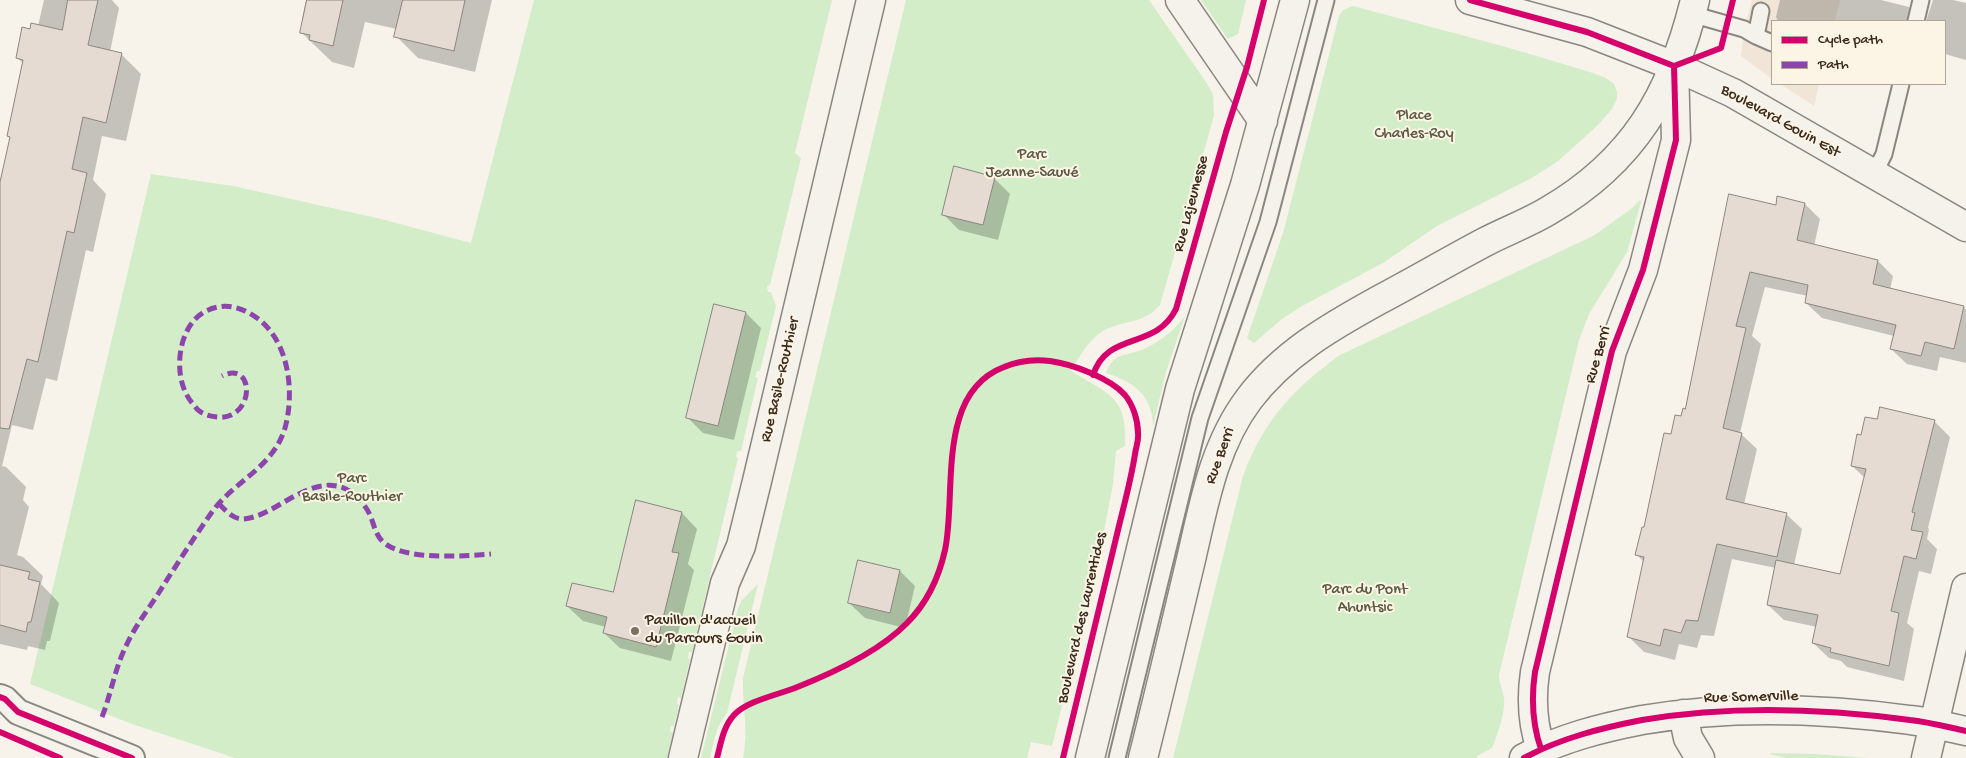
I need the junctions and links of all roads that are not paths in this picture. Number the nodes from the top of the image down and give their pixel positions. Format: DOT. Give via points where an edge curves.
graph roads {
  1 [pos="871,0"];
  2 [pos="1180,0"];
  3 [pos="1295,0"];
  4 [pos="1326,0"];
  5 [pos="1534,0"];
  6 [pos="1921,0"];
  7 [pos="1482,2"];
  8 [pos="1693,7"];
  9 [pos="1762,11"];
  10 [pos="1916,20"];
  11 [pos="1587,32"];
  12 [pos="1756,36"];
  13 [pos="1771,42"];
  14 [pos="1674,66"];
  15 [pos="1901,85"];
  16 [pos="1263,120"];
  17 [pos="1874,174"];
  18 [pos="1966,227"];
  19 [pos="1181,495"];
  20 [pos="1966,588"];
  21 [pos="0,697"];
  22 [pos="1683,714"];
  23 [pos="1933,724"];
  24 [pos="1966,731"];
  25 [pos="1535,755"];
  26 [pos="132,758"];
  27 [pos="683,758"];
  28 [pos="1090,758"];
  29 [pos="1117,758"];
  30 [pos="1143,758"];
  31 [pos="1700,758"];
  32 [pos="1926,758"];
  1 -- 27 [label="street, Rue Basile-Routhier" via="758,481 741,546 725,583"];
  2 -- 16 [label="street"];
  3 -- 16 [label="street"];
  4 -- 19 [label="lane" via="1268,222 1206,401"];
  5 -- 11 [label="street, Boulevard Gouin Est"];
  6 -- 10 [label="lane"];
  7 -- 11 [label="street, Boulevard Gouin Est"];
  8 -- 12 [label="lane"];
  8 -- 14 [label="street, Rue Berri"];
  9 -- 12 [label="lane"];
  11 -- 14 [label="street, Boulevard Gouin Est"];
  12 -- 13 [label="lane"];
  14 -- 17 [label="street, Boulevard Gouin Est" via="1733,94"];
  14 -- 19 [label="street, Rue Berri" via="1644,127 1607,168 1581,190 1336,324 1290,356 1257,390 1235,419 1219,454"];
  14 -- 25 [label="street, Rue Berri" via="1676,140 1643,270 1612,351 1535,672 1532,690"];
  15 -- 17 [label="lane" via="1884,154"];
  16 -- 19 [label="street" via="1187,363"];
  17 -- 18 [label="street, Boulevard Gouin Est"];
  19 -- 28 [label="street"];
  19 -- 29 [label="lane"];
  19 -- 30 [label="street"];
  20 -- 23 [label="street"];
  21 -- 26 [label="street" via="18,712"];
  22 -- 23 [label="street, Rue Somerville" via="1720,710 1810,710"];
  22 -- 25 [label="street, Rue Somerville" via="1604,728 1559,741"];
  22 -- 31 [label="street, Rue Somerville" via="1688,738"];
  23 -- 24 [label="street, Rue Somerville"];
  23 -- 32 [label="street"];
}
